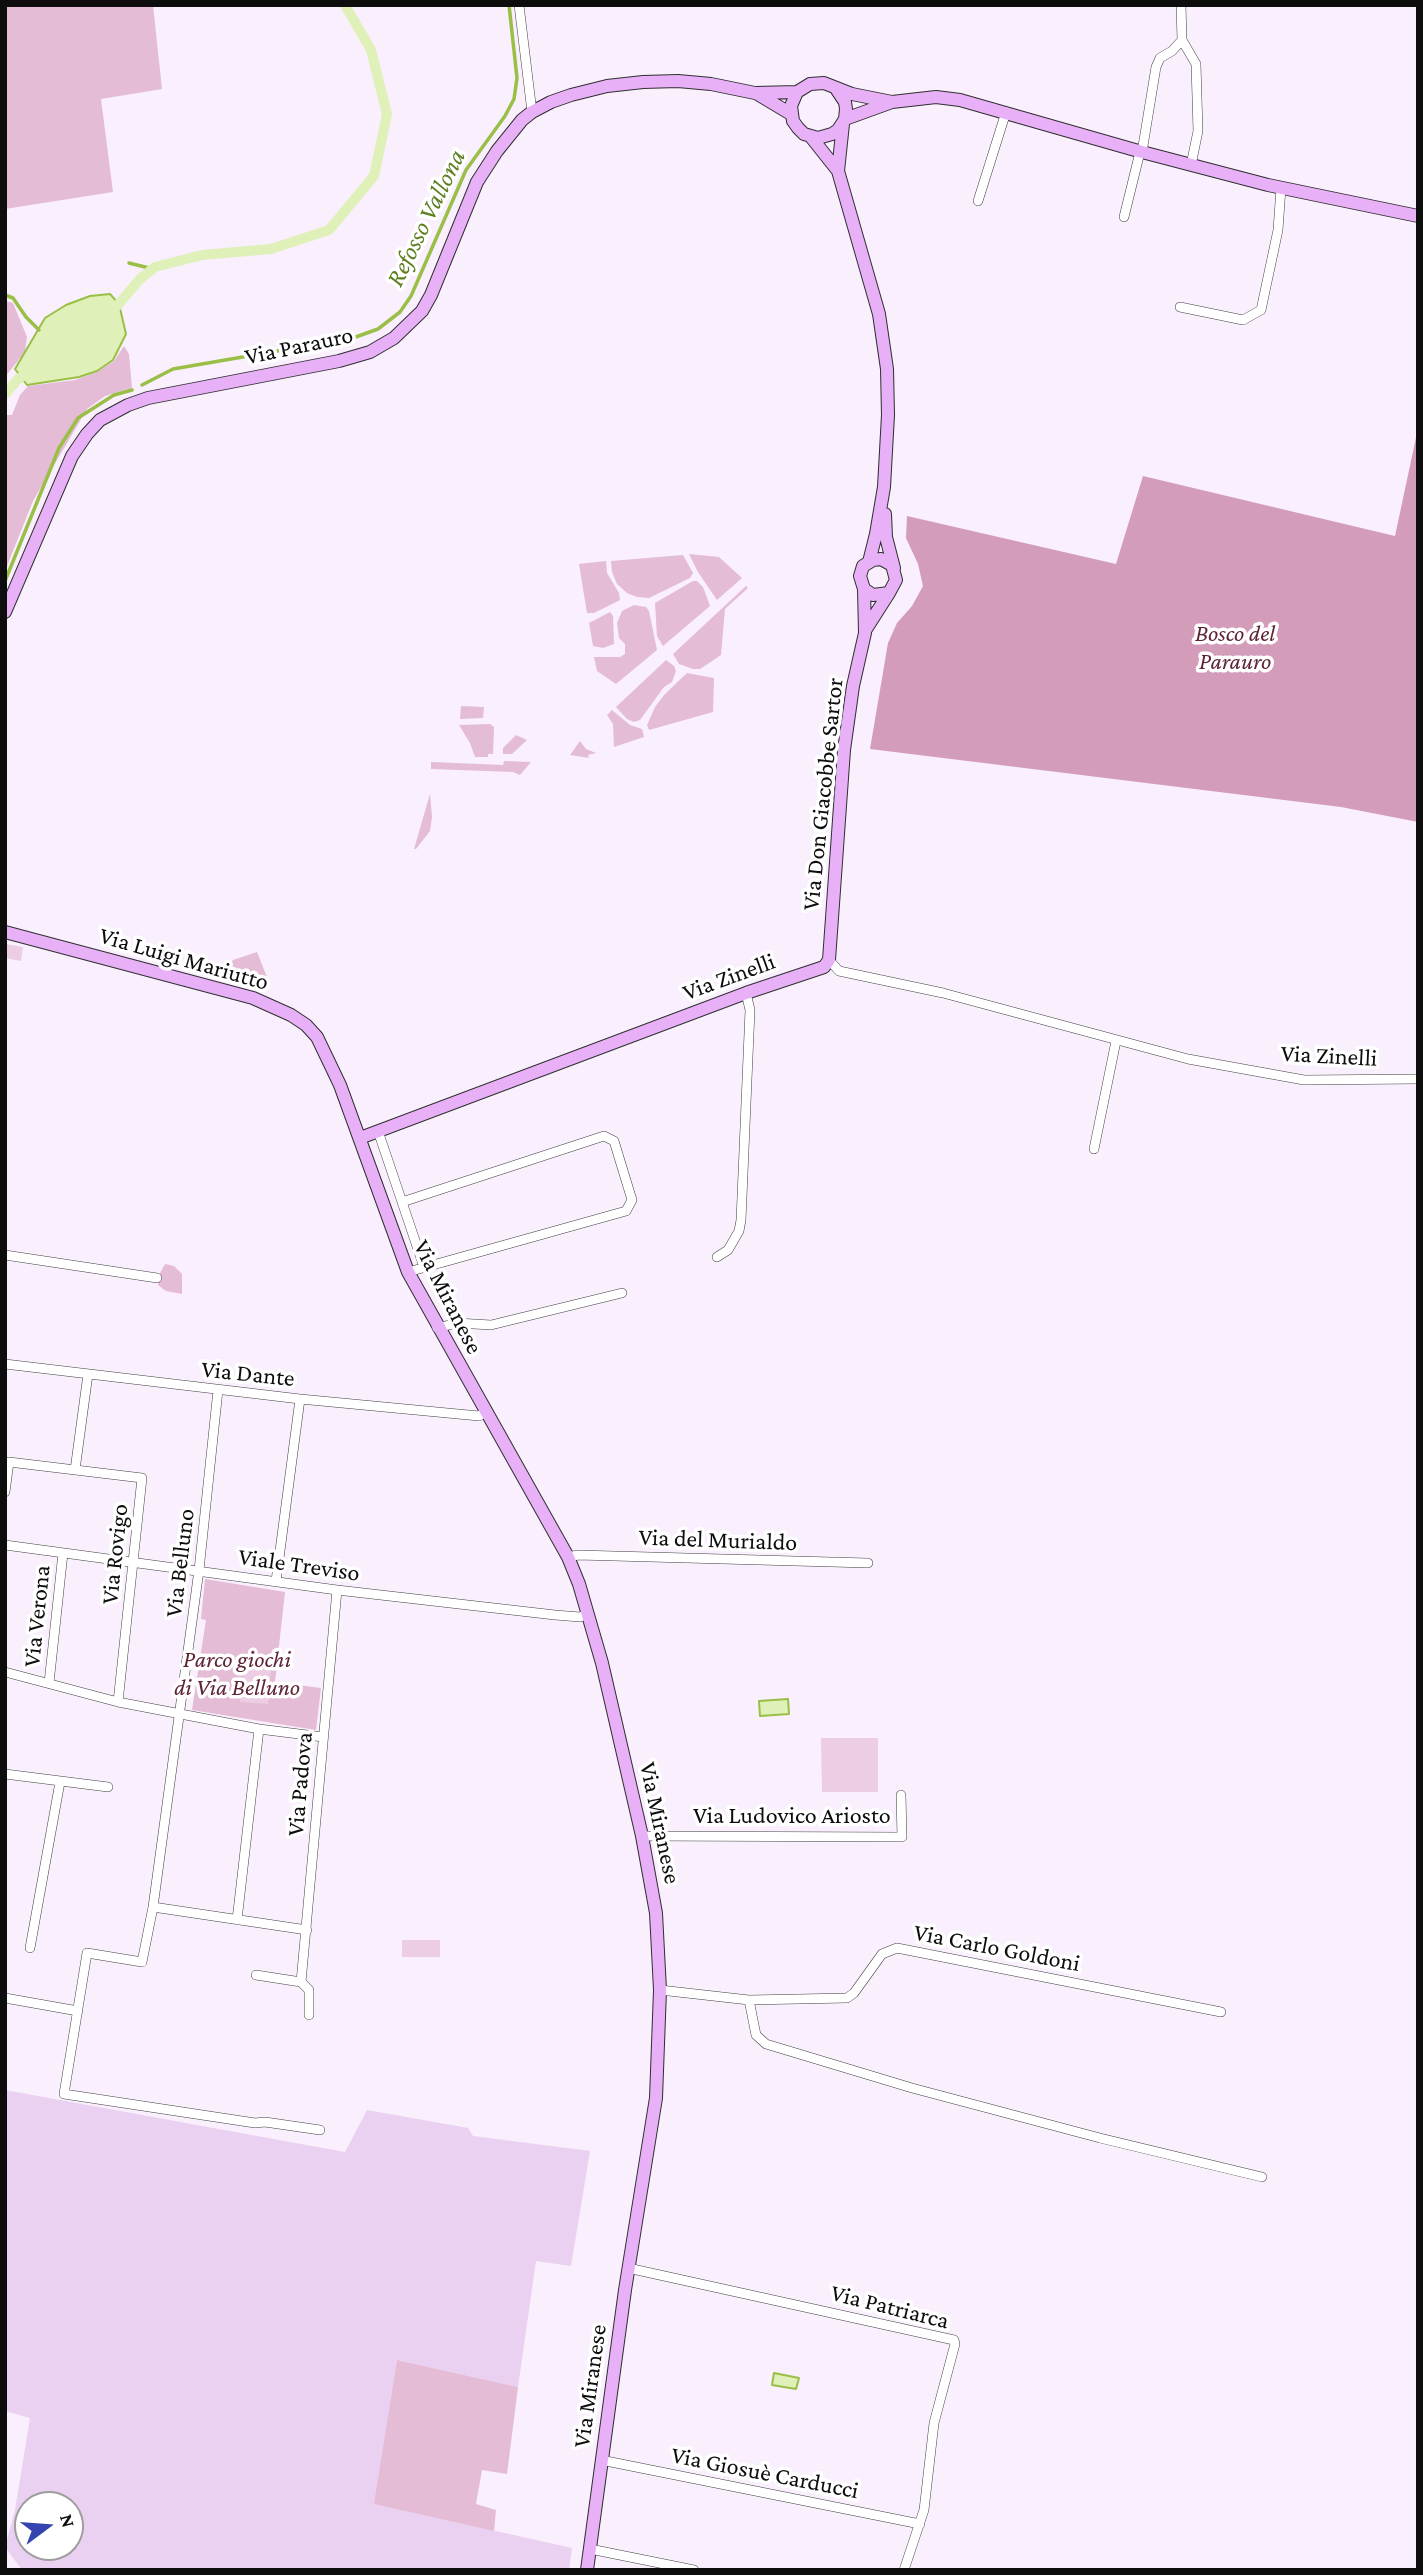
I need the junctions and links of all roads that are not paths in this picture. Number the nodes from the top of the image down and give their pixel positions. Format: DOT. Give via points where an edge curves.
graph roads {
  1 [pos="519,5"];
  2 [pos="1181,5"];
  3 [pos="1182,40"];
  4 [pos="837,90"];
  5 [pos="797,92"];
  6 [pos="755,93"];
  7 [pos="892,102"];
  8 [pos="532,112"];
  9 [pos="1006,112"];
  10 [pos="791,114"];
  11 [pos="844,121"];
  12 [pos="811,137"];
  13 [pos="1141,152"];
  14 [pos="1191,165"];
  15 [pos="838,171"];
  16 [pos="1281,188"];
  17 [pos="978,201"];
  18 [pos="1418,216"];
  19 [pos="1124,217"];
  20 [pos="1180,307"];
  21 [pos="884,487"];
  22 [pos="869,562"];
  23 [pos="894,569"];
  24 [pos="864,589"];
  25 [pos="888,593"];
  26 [pos="5,611"];
  27 [pos="865,632"];
  28 [pos="5,932"];
  29 [pos="829,960"];
  30 [pos="746,993"];
  31 [pos="1116,1041"];
  32 [pos="1418,1079"];
  33 [pos="378,1131"];
  34 [pos="359,1138"];
  35 [pos="1094,1149"];
  36 [pos="402,1202"];
  37 [pos="5,1255"];
  38 [pos="718,1258"];
  39 [pos="424,1267"];
  40 [pos="408,1272"];
  41 [pos="157,1278"];
  42 [pos="622,1293"];
  43 [pos="437,1328"];
  44 [pos="5,1364"];
  45 [pos="88,1374"];
  46 [pos="218,1390"];
  47 [pos="300,1399"];
  48 [pos="486,1412"];
  49 [pos="75,1470"];
  50 [pos="5,1492"];
  51 [pos="5,1545"];
  52 [pos="64,1553"];
  53 [pos="568,1557"];
  54 [pos="133,1562"];
  55 [pos="868,1563"];
  56 [pos="200,1570"];
  57 [pos="276,1581"];
  58 [pos="338,1590"];
  59 [pos="588,1614"];
  60 [pos="5,1672"];
  61 [pos="50,1683"];
  62 [pos="118,1702"];
  63 [pos="181,1715"];
  64 [pos="259,1729"];
  65 [pos="323,1737"];
  66 [pos="5,1774"];
  67 [pos="61,1782"];
  68 [pos="108,1787"];
  69 [pos="901,1795"];
  70 [pos="642,1836"];
  71 [pos="153,1907"];
  72 [pos="237,1920"];
  73 [pos="307,1930"];
  74 [pos="30,1948"];
  75 [pos="256,1975"];
  76 [pos="301,1982"];
  77 [pos="660,1990"];
  78 [pos="5,1998"];
  79 [pos="749,2000"];
  80 [pos="78,2011"];
  81 [pos="1221,2012"];
  82 [pos="309,2015"];
  83 [pos="320,2130"];
  84 [pos="1262,2177"];
  85 [pos="628,2268"];
  86 [pos="601,2460"];
  87 [pos="920,2524"];
  88 [pos="590,2549"];
  89 [pos="587,2570"];
  90 [pos="694,2570"];
  91 [pos="904,2570"];
  1 -- 8 [label="street"];
  2 -- 3 [label="street"];
  3 -- 13 [label="street" via="1156,67"];
  3 -- 14 [label="street" via="1196,64 1198,131"];
  4 -- 5 [label="main road, Via Parauro" via="817,82"];
  4 -- 7 [label="main road, Via Parauro"];
  4 -- 11 [label="main road" via="845,102"];
  5 -- 6 [label="main road, Via Parauro"];
  5 -- 10 [label="main road"];
  6 -- 8 [label="main road, Via Parauro" via="711,84 643,82 571,94"];
  6 -- 10 [label="main road, Via Parauro"];
  7 -- 9 [label="main road" via="936,97"];
  7 -- 11 [label="main road"];
  8 -- 26 [label="main road, Via Parauro" via="477,182 422,311 394,338 370,352 339,361 148,398 100,420 72,457"];
  9 -- 13 [label="main road"];
  9 -- 17 [label="street"];
  10 -- 12 [label="main road, Via Parauro" via="798,128"];
  11 -- 12 [label="main road" via="826,137"];
  11 -- 15 [label="main road, Via Don Giacobbe Sartor"];
  12 -- 15 [label="main road, Via Don Giacobbe Sartor"];
  13 -- 14 [label="main road"];
  13 -- 19 [label="street"];
  14 -- 16 [label="main road"];
  15 -- 21 [label="main road, Via Don Giacobbe Sartor" via="879,314 887,369"];
  16 -- 18 [label="main road"];
  16 -- 20 [label="street" via="1278,230 1261,310 1243,320"];
  21 -- 22 [label="main road, Via Don Giacobbe Sartor"];
  21 -- 23 [label="main road, Via Don Giacobbe Sartor" via="886,537"];
  22 -- 23 [label="main road" via="881,559"];
  22 -- 24 [label="main road, Via Don Giacobbe Sartor" via="860,576"];
  23 -- 25 [label="main road, Via Don Giacobbe Sartor" via="895,584"];
  24 -- 25 [label="main road" via="878,596"];
  24 -- 27 [label="main road, Via Don Giacobbe Sartor"];
  25 -- 27 [label="main road, Via Don Giacobbe Sartor"];
  27 -- 29 [label="main road, Via Don Giacobbe Sartor" via="844,750"];
  28 -- 34 [label="main road, Via Luigi Mariutto" via="253,998 291,1015 306,1025 324,1048"];
  29 -- 30 [label="main road, Via Zinelli" via="824,967"];
  29 -- 31 [label="street, Via Zinelli" via="839,971 943,993"];
  30 -- 33 [label="main road, Via Zinelli"];
  30 -- 38 [label="street" via="750,1010 741,1220 728,1250"];
  31 -- 32 [label="street, Via Zinelli" via="1304,1080"];
  31 -- 35 [label="street"];
  33 -- 34 [label="main road, Via Zinelli"];
  33 -- 36 [label="street, Via Miranese"];
  34 -- 40 [label="main road, Via Miranese"];
  36 -- 39 [label="street, Via Miranese"];
  36 -- 39 [label="street" via="604,1136 614,1141 632,1200 626,1211"];
  37 -- 41 [label="street"];
  39 -- 40 [label="street"];
  40 -- 43 [label="main road, Via Miranese"];
  42 -- 43 [label="street" via="491,1325 457,1323"];
  43 -- 48 [label="main road, Via Miranese"];
  44 -- 45 [label="street, Via Dante"];
  45 -- 46 [label="street, Via Dante"];
  45 -- 49 [label="street"];
  46 -- 47 [label="street, Via Dante"];
  46 -- 56 [label="street, Via Belluno"];
  47 -- 48 [label="street, Via Dante" via="479,1416"];
  47 -- 57 [label="street"];
  48 -- 53 [label="main road, Via Miranese"];
  49 -- 50 [label="street" via="9,1462"];
  49 -- 54 [label="street, Via Rovigo" via="142,1478"];
  51 -- 52 [label="street, Viale Treviso"];
  52 -- 54 [label="street, Viale Treviso"];
  52 -- 61 [label="street, Via Verona"];
  53 -- 55 [label="street, Via del Murialdo"];
  53 -- 59 [label="main road, Via Miranese"];
  54 -- 56 [label="street, Viale Treviso"];
  54 -- 62 [label="street, Via Rovigo"];
  56 -- 57 [label="street, Viale Treviso"];
  56 -- 63 [label="street, Via Belluno"];
  57 -- 58 [label="street, Viale Treviso"];
  58 -- 59 [label="street, Viale Treviso" via="555,1615"];
  58 -- 65 [label="street, Via Padova"];
  59 -- 70 [label="main road, Via Miranese"];
  60 -- 61 [label="street, Via Verona"];
  61 -- 62 [label="street, Via Verona"];
  62 -- 63 [label="street, Via Verona"];
  63 -- 64 [label="street, Via Verona"];
  63 -- 71 [label="street, Via Belluno"];
  64 -- 65 [label="street, Via Verona"];
  64 -- 72 [label="street, Via Padova"];
  65 -- 73 [label="street, Via Padova"];
  66 -- 67 [label="street"];
  67 -- 68 [label="street"];
  67 -- 74 [label="street"];
  69 -- 70 [label="street, Via Ludovico Ariosto" via="902,1837"];
  70 -- 77 [label="main road, Via Miranese" via="656,1913"];
  71 -- 72 [label="street"];
  71 -- 80 [label="street, Via Belluno" via="142,1962 87,1953"];
  72 -- 73 [label="street"];
  73 -- 76 [label="street, Via Padova"];
  75 -- 76 [label="street"];
  76 -- 82 [label="street, Via Padova" via="309,1990"];
  77 -- 79 [label="street, Via Carlo Goldoni"];
  77 -- 85 [label="main road, Via Miranese" via="656,2098"];
  78 -- 80 [label="street"];
  79 -- 81 [label="street, Via Carlo Goldoni" via="847,1998 882,1954 897,1948"];
  79 -- 84 [label="street" via="756,2035 763,2042 912,2088"];
  80 -- 83 [label="street, Via Belluno" via="64,2094"];
  85 -- 86 [label="main road, Via Miranese"];
  85 -- 87 [label="street, Via Patriarca" via="954,2340 934,2423"];
  86 -- 87 [label="street, Via Giosuè Carducci"];
  86 -- 88 [label="main road, Via Miranese"];
  87 -- 91 [label="street, Via Patriarca"];
  88 -- 89 [label="main road, Via Miranese"];
  88 -- 90 [label="street"];
}
